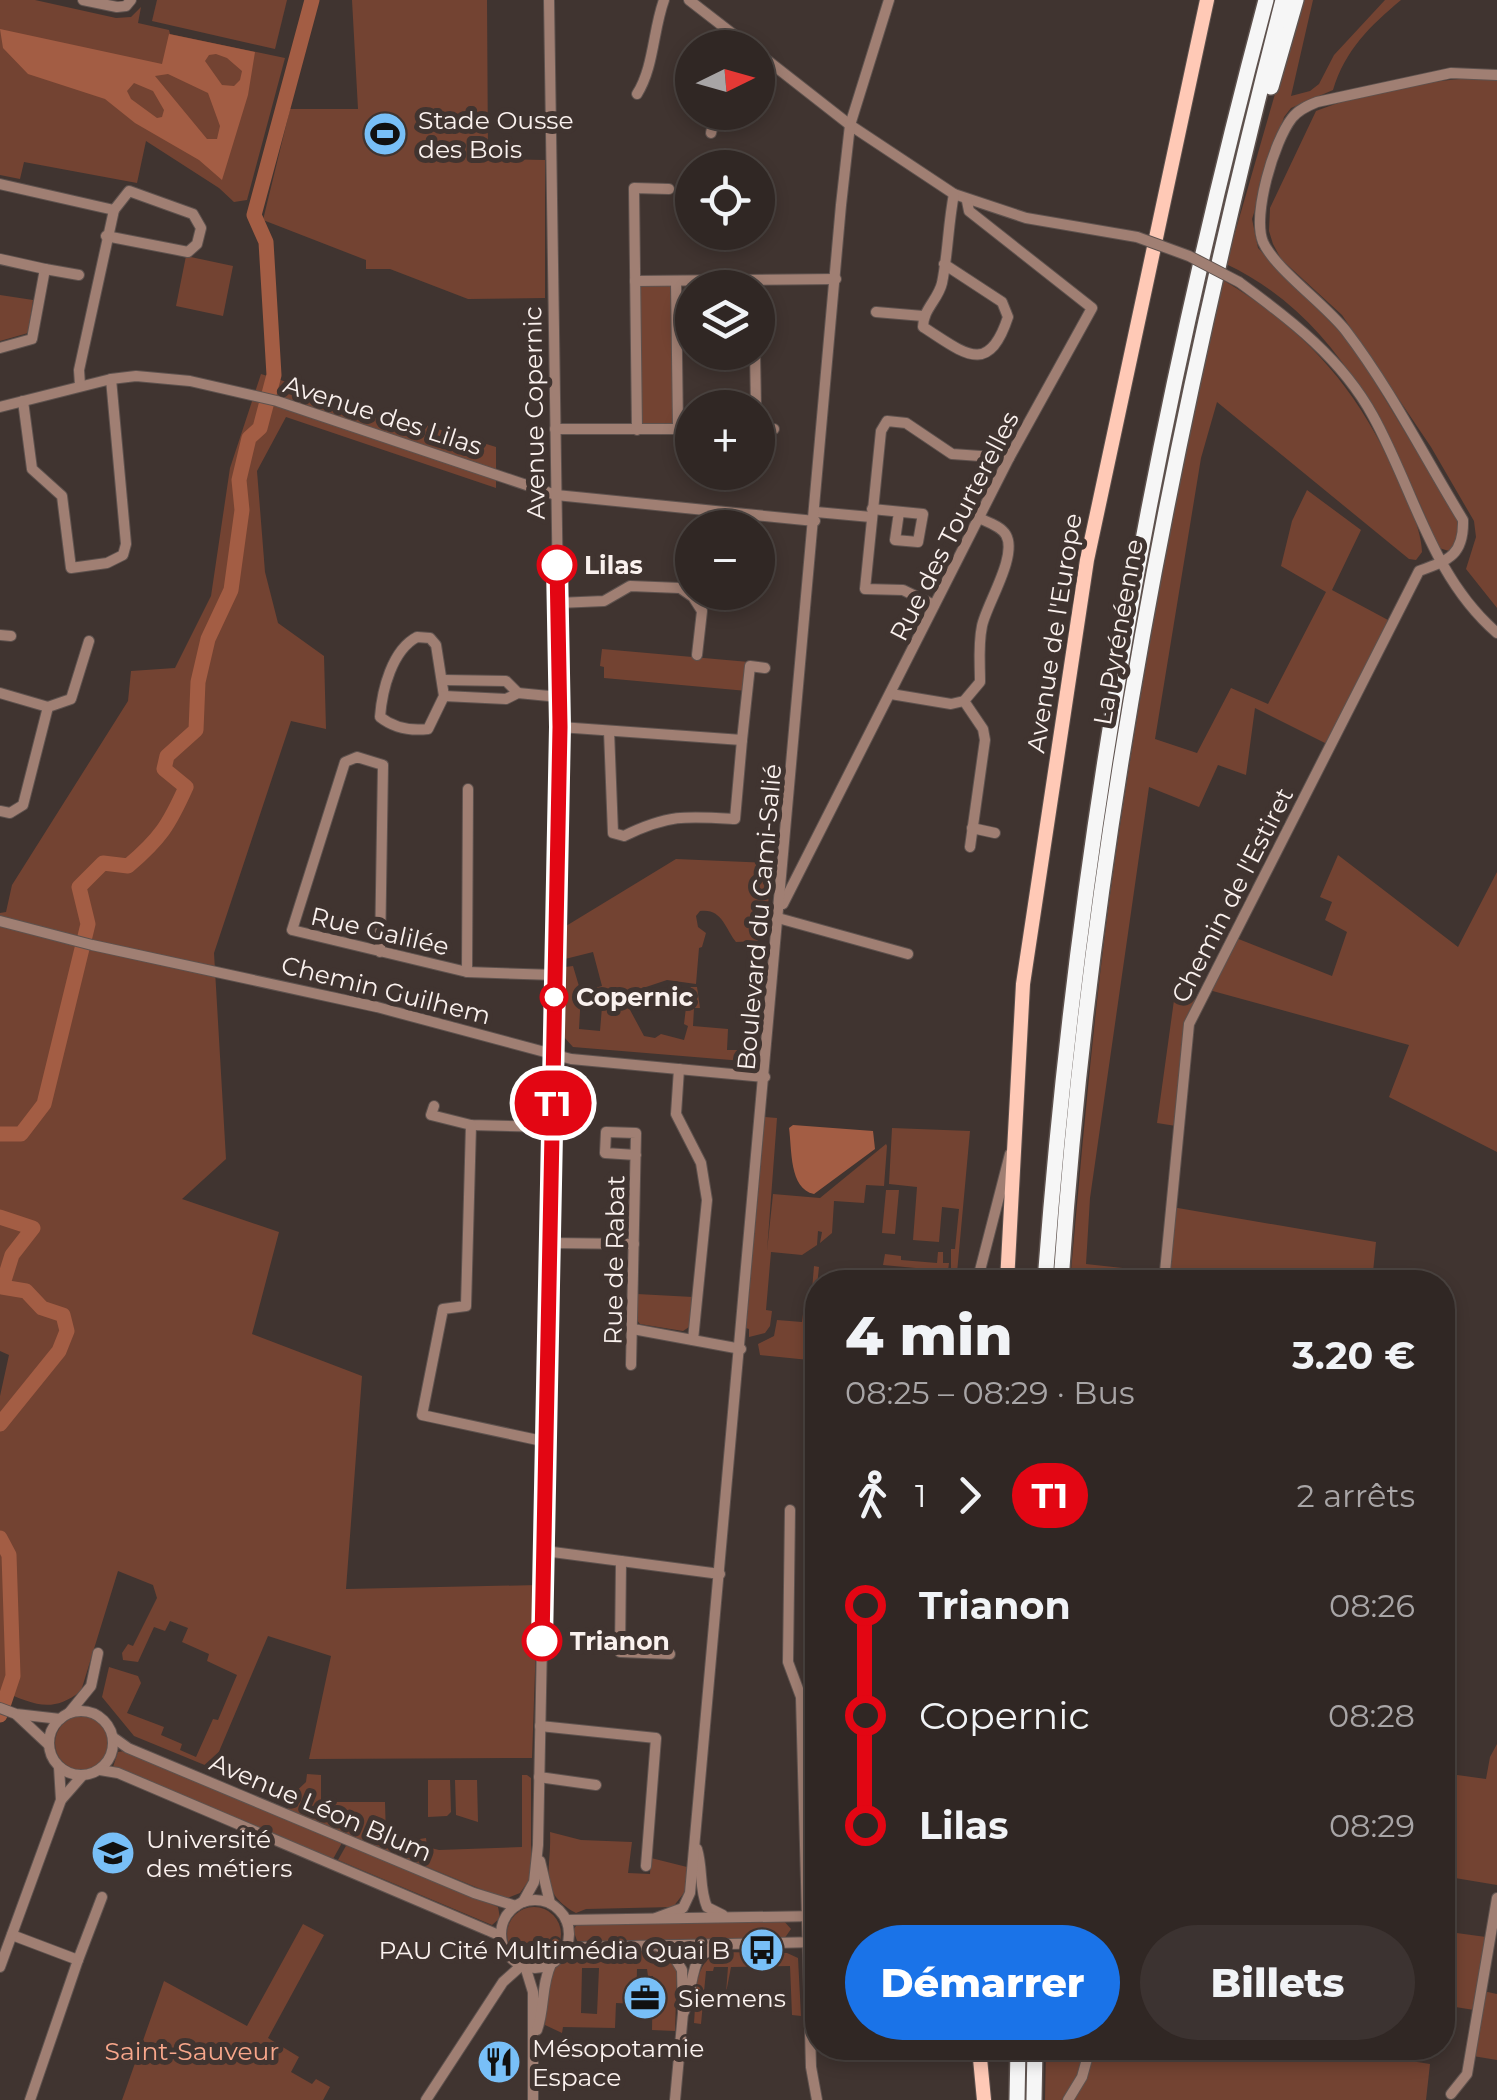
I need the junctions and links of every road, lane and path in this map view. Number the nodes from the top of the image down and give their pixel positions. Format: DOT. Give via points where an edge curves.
graph roads {
  1 [pos="83,0"];
  2 [pos="131,0"];
  3 [pos="549,0"];
  4 [pos="664,0"];
  5 [pos="688,0"];
  6 [pos="889,0"];
  7 [pos="1207,0"];
  8 [pos="1266,0"];
  9 [pos="1284,0"];
  10 [pos="1296,0"];
  11 [pos="726,30"];
  12 [pos="775,65"];
  13 [pos="1497,75"];
  14 [pos="637,94"];
  15 [pos="850,125"];
  16 [pos="712,130"];
  17 [pos="711,133"];
  18 [pos="1246,144"];
  19 [pos="0,184"];
  20 [pos="670,189"];
  21 [pos="954,194"];
  22 [pos="967,200"];
  23 [pos="114,210"];
  24 [pos="106,236"];
  25 [pos="0,259"];
  26 [pos="944,264"];
  27 [pos="45,268"];
  28 [pos="955,274"];
  29 [pos="79,276"];
  30 [pos="942,278"];
  31 [pos="836,279"];
  32 [pos="635,281"];
  33 [pos="675,281"];
  34 [pos="775,283"];
  35 [pos="876,312"];
  36 [pos="923,316"];
  37 [pos="0,348"];
  38 [pos="110,379"];
  39 [pos="80,385"];
  40 [pos="24,400"];
  41 [pos="0,407"];
  42 [pos="555,429"];
  43 [pos="675,429"];
  44 [pos="637,430"];
  45 [pos="1009,458"];
  46 [pos="556,495"];
  47 [pos="898,512"];
  48 [pos="872,513"];
  49 [pos="815,516"];
  50 [pos="979,518"];
  51 [pos="1439,564"];
  52 [pos="558,603"];
  53 [pos="934,605"];
  54 [pos="1497,633"];
  55 [pos="88,642"];
  56 [pos="698,655"];
  57 [pos="765,668"];
  58 [pos="444,680"];
  59 [pos="0,693"];
  60 [pos="518,693"];
  61 [pos="891,694"];
  62 [pos="444,696"];
  63 [pos="559,697"];
  64 [pos="964,701"];
  65 [pos="48,707"];
  66 [pos="560,727"];
  67 [pos="609,730"];
  68 [pos="742,740"];
  69 [pos="468,789"];
  70 [pos="0,811"];
  71 [pos="972,828"];
  72 [pos="995,833"];
  73 [pos="970,847"];
  74 [pos="778,915"];
  75 [pos="0,921"];
  76 [pos="380,952"];
  77 [pos="908,954"];
  78 [pos="466,972"];
  79 [pos="555,975"];
  80 [pos="554,1054"];
  81 [pos="678,1069"];
  82 [pos="765,1077"];
  83 [pos="434,1106"];
  84 [pos="471,1125"];
  85 [pos="553,1127"];
  86 [pos="1013,1144"];
  87 [pos="636,1155"];
  88 [pos="550,1244"];
  89 [pos="634,1244"];
  90 [pos="979,1270"];
  91 [pos="1008,1270"];
  92 [pos="1046,1270"];
  93 [pos="1062,1270"];
  94 [pos="1165,1270"];
  95 [pos="633,1329"];
  96 [pos="692,1340"];
  97 [pos="741,1348"];
  98 [pos="632,1365"];
  99 [pos="547,1442"];
  100 [pos="790,1510"];
  101 [pos="544,1552"];
  102 [pos="621,1562"];
  103 [pos="720,1574"];
  104 [pos="98,1653"];
  105 [pos="670,1654"];
  106 [pos="91,1686"];
  107 [pos="8,1711"];
  108 [pos="65,1716"];
  109 [pos="99,1716"];
  110 [pos="540,1726"];
  111 [pos="114,1738"];
  112 [pos="49,1745"];
  113 [pos="59,1767"];
  114 [pos="100,1770"];
  115 [pos="82,1776"];
  116 [pos="539,1777"];
  117 [pos="596,1784"];
  118 [pos="804,1788"];
  119 [pos="61,1800"];
  120 [pos="805,1804"];
  121 [pos="695,1843"];
  122 [pos="538,1845"];
  123 [pos="646,1866"];
  124 [pos="102,1896"];
  125 [pos="1497,1898"];
  126 [pos="519,1904"];
  127 [pos="550,1904"];
  128 [pos="805,1916"];
  129 [pos="728,1917"];
  130 [pos="656,1918"];
  131 [pos="566,1920"];
  132 [pos="12,1935"];
  133 [pos="501,1936"];
  134 [pos="805,1942"];
  135 [pos="729,1944"];
  136 [pos="657,1945"];
  137 [pos="564,1950"];
  138 [pos="508,1954"];
  139 [pos="78,1960"];
  140 [pos="551,1964"];
  141 [pos="523,1966"];
  142 [pos="0,1967"];
  143 [pos="503,1982"];
  144 [pos="683,2013"];
  145 [pos="534,2035"];
  146 [pos="811,2060"];
  147 [pos="981,2060"];
  148 [pos="1018,2060"];
  149 [pos="1034,2060"];
  150 [pos="1087,2060"];
  151 [pos="1451,2094"];
  152 [pos="30,2100"];
  153 [pos="426,2100"];
  154 [pos="533,2100"];
  155 [pos="676,2100"];
  156 [pos="816,2100"];
  157 [pos="984,2100"];
  158 [pos="1018,2100"];
  159 [pos="1034,2100"];
  160 [pos="1068,2100"];
  1 -- 2 [label="street" via="118,8"];
  3 -- 42 [label="street, Avenue Copernic"];
  4 -- 14 [label="street"];
  5 -- 11 [label="street"];
  6 -- 15 [label="street, Boulevard du Cami-Salié"];
  7 -- 86 [label="main road, Avenue de l'Europe" via="1088,560 1023,984"];
  8 -- 92 [label="highway, La Pyrénéenne" via="1188,315 1118,679 1082,916"];
  9 -- 18 [label="highway, La Pyrénéenne"];
  10 -- 18 [label="highway" via="1259,131"];
  12 -- 15 [label="street"];
  13 -- 51 [label="street, Chemin de l'Estiret" via="1451,73 1304,108 1285,130 1258,210 1269,253 1363,355 1463,520 1464,540"];
  15 -- 21 [label="street"];
  15 -- 31 [label="street, Boulevard du Cami-Salié"];
  16 -- 17 [label="street"];
  18 -- 93 [label="highway, La Pyrénéenne" via="1176,450 1133,681 1098,915"];
  19 -- 23 [label="street"];
  20 -- 32 [label="street" via="634,188"];
  21 -- 22 [label="street"];
  21 -- 26 [label="street"];
  22 -- 45 [label="street, Rue des Tourterelles" via="968,211 1092,308"];
  22 -- 51 [label="street, bridge" via="1026,218 1137,237 1240,282 1320,346 1353,386"];
  23 -- 24 [label="street"];
  23 -- 24 [label="street" via="129,191 193,214 201,228 197,244 188,252"];
  24 -- 39 [label="street"];
  25 -- 27 [label="street"];
  26 -- 28 [label="street"];
  26 -- 30 [label="street"];
  27 -- 29 [label="street"];
  27 -- 37 [label="street" via="32,338"];
  28 -- 30 [label="street"];
  28 -- 36 [label="street" via="1002,302 1008,317 997,345 970,357 923,327"];
  30 -- 36 [label="street"];
  31 -- 34 [label="street"];
  31 -- 49 [label="street, Boulevard du Cami-Salié"];
  32 -- 33 [label="street"];
  32 -- 44 [label="street"];
  35 -- 36 [label="street"];
  38 -- 39 [label="street, Avenue des Lilas"];
  38 -- 40 [label="street" via="126,544 115,561 71,568 62,496 32,468"];
  38 -- 46 [label="street, Avenue des Lilas" via="190,381 258,396"];
  39 -- 40 [label="street, Avenue des Lilas"];
  40 -- 41 [label="street, Avenue des Lilas"];
  42 -- 44 [label="street"];
  42 -- 46 [label="street, Avenue Copernic"];
  43 -- 44 [label="street"];
  45 -- 48 [label="street" via="952,454 906,422 887,421"];
  45 -- 50 [label="street, Rue des Tourterelles"];
  46 -- 49 [label="street, Avenue des Lilas"];
  46 -- 52 [label="street, Avenue Copernic"];
  47 -- 48 [label="street, Avenue des Lilas"];
  48 -- 49 [label="street, Avenue des Lilas"];
  48 -- 53 [label="street" via="865,589 903,590"];
  49 -- 74 [label="street, Boulevard du Cami-Salié"];
  50 -- 53 [label="street, Rue des Tourterelles"];
  50 -- 64 [label="street" via="1002,530 1008,542 1002,581 982,624 980,682"];
  51 -- 54 [label="street"];
  51 -- 94 [label="street, Chemin de l'Estiret" via="1419,571 1189,1024"];
  52 -- 56 [label="street" via="604,601 630,586 680,588 702,611"];
  52 -- 63 [label="street, Avenue Copernic"];
  53 -- 61 [label="street, Rue des Tourterelles"];
  55 -- 65 [label="street" via="71,699"];
  57 -- 68 [label="street" via="750,666"];
  58 -- 60 [label="street" via="506,681"];
  58 -- 62 [label="street"];
  58 -- 62 [label="street" via="430,638 406,642 380,716 390,724 428,728"];
  59 -- 65 [label="street"];
  60 -- 62 [label="street"];
  60 -- 63 [label="street"];
  61 -- 64 [label="street"];
  61 -- 74 [label="street, Rue des Tourterelles"];
  63 -- 66 [label="street, Avenue Copernic"];
  64 -- 71 [label="street" via="984,740"];
  65 -- 70 [label="street" via="23,805"];
  66 -- 67 [label="street"];
  66 -- 79 [label="street, Avenue Copernic"];
  67 -- 68 [label="street"];
  67 -- 68 [label="street" via="613,833 624,836 658,820 735,820"];
  69 -- 78 [label="street"];
  71 -- 72 [label="street"];
  71 -- 73 [label="street"];
  74 -- 77 [label="street"];
  74 -- 82 [label="street, Boulevard du Cami-Salié"];
  75 -- 80 [label="street, Chemin Guilhem"];
  76 -- 76 [label="street, Rue Galilée" via="292,930 346,762 357,757 384,765"];
  76 -- 78 [label="street, Rue Galilée"];
  78 -- 79 [label="street, Rue Galilée"];
  79 -- 80 [label="street, Avenue Copernic"];
  80 -- 81 [label="street, Chemin Guilhem"];
  80 -- 85 [label="street, Avenue Copernic"];
  81 -- 82 [label="street, Chemin Guilhem"];
  81 -- 96 [label="street" via="676,1114 701,1163 707,1200"];
  82 -- 97 [label="street, Boulevard du Cami-Salié"];
  83 -- 84 [label="street" via="431,1115"];
  84 -- 85 [label="street"];
  84 -- 99 [label="street" via="466,1306 443,1309 422,1415"];
  85 -- 88 [label="street, Avenue Copernic"];
  86 -- 90 [label="street"];
  86 -- 91 [label="main road, Avenue de l'Europe"];
  87 -- 89 [label="street, Rue de Rabat"];
  88 -- 89 [label="street"];
  88 -- 99 [label="street, Avenue Copernic"];
  89 -- 95 [label="street, Rue de Rabat"];
  95 -- 96 [label="street"];
  95 -- 98 [label="street, Rue de Rabat"];
  96 -- 97 [label="street"];
  97 -- 103 [label="street, Boulevard du Cami-Salié"];
  99 -- 101 [label="street, Avenue Copernic"];
  100 -- 118 [label="street" via="788,1662 801,1698"];
  101 -- 102 [label="street"];
  101 -- 110 [label="street, Avenue Copernic"];
  102 -- 103 [label="street"];
  102 -- 105 [label="street" via="620,1652"];
  103 -- 121 [label="street, Boulevard du Cami-Salié"];
  104 -- 106 [label="street"];
  106 -- 108 [label="street"];
  106 -- 109 [label="street"];
  107 -- 108 [label="street"];
  107 -- 112 [label="street"];
  108 -- 109 [label="street"];
  108 -- 112 [label="street"];
  109 -- 111 [label="street"];
  110 -- 116 [label="street, Avenue Copernic"];
  110 -- 123 [label="street" via="656,1738"];
  111 -- 114 [label="street"];
  111 -- 126 [label="street, Avenue Léon Blum" via="463,1888"];
  112 -- 113 [label="street"];
  113 -- 115 [label="street"];
  113 -- 119 [label="street"];
  114 -- 115 [label="street"];
  114 -- 133 [label="street, Avenue Léon Blum"];
  115 -- 119 [label="street"];
  116 -- 117 [label="street"];
  116 -- 122 [label="street, Avenue Copernic"];
  118 -- 120 [label="street"];
  119 -- 132 [label="street"];
  121 -- 129 [label="street, Boulevard du Cami-Salié" via="707,1907"];
  121 -- 130 [label="street, Boulevard du Cami-Salié" via="683,1908"];
  122 -- 126 [label="street, Avenue Copernic" via="534,1882"];
  122 -- 127 [label="street, Avenue Copernic"];
  124 -- 139 [label="street"];
  125 -- 151 [label="street" via="1467,2074"];
  126 -- 127 [label="street"];
  126 -- 133 [label="street" via="507,1914"];
  127 -- 131 [label="street"];
  128 -- 129 [label="street"];
  129 -- 130 [label="street"];
  130 -- 131 [label="street"];
  131 -- 137 [label="street"];
  132 -- 139 [label="street"];
  132 -- 142 [label="street"];
  133 -- 138 [label="street"];
  134 -- 135 [label="street"];
  135 -- 136 [label="street"];
  135 -- 144 [label="street" via="700,1954"];
  136 -- 137 [label="street"];
  136 -- 144 [label="street" via="682,1970"];
  137 -- 140 [label="street"];
  138 -- 141 [label="street"];
  138 -- 143 [label="street"];
  139 -- 152 [label="street"];
  140 -- 141 [label="street"];
  140 -- 145 [label="street"];
  141 -- 143 [label="street"];
  141 -- 145 [label="street"];
  143 -- 153 [label="street"];
  144 -- 155 [label="street"];
  145 -- 154 [label="street"];
  146 -- 156 [label="street"];
  147 -- 157 [label="main road"];
  148 -- 158 [label="highway"];
  149 -- 159 [label="highway"];
  150 -- 160 [label="street"];
}
